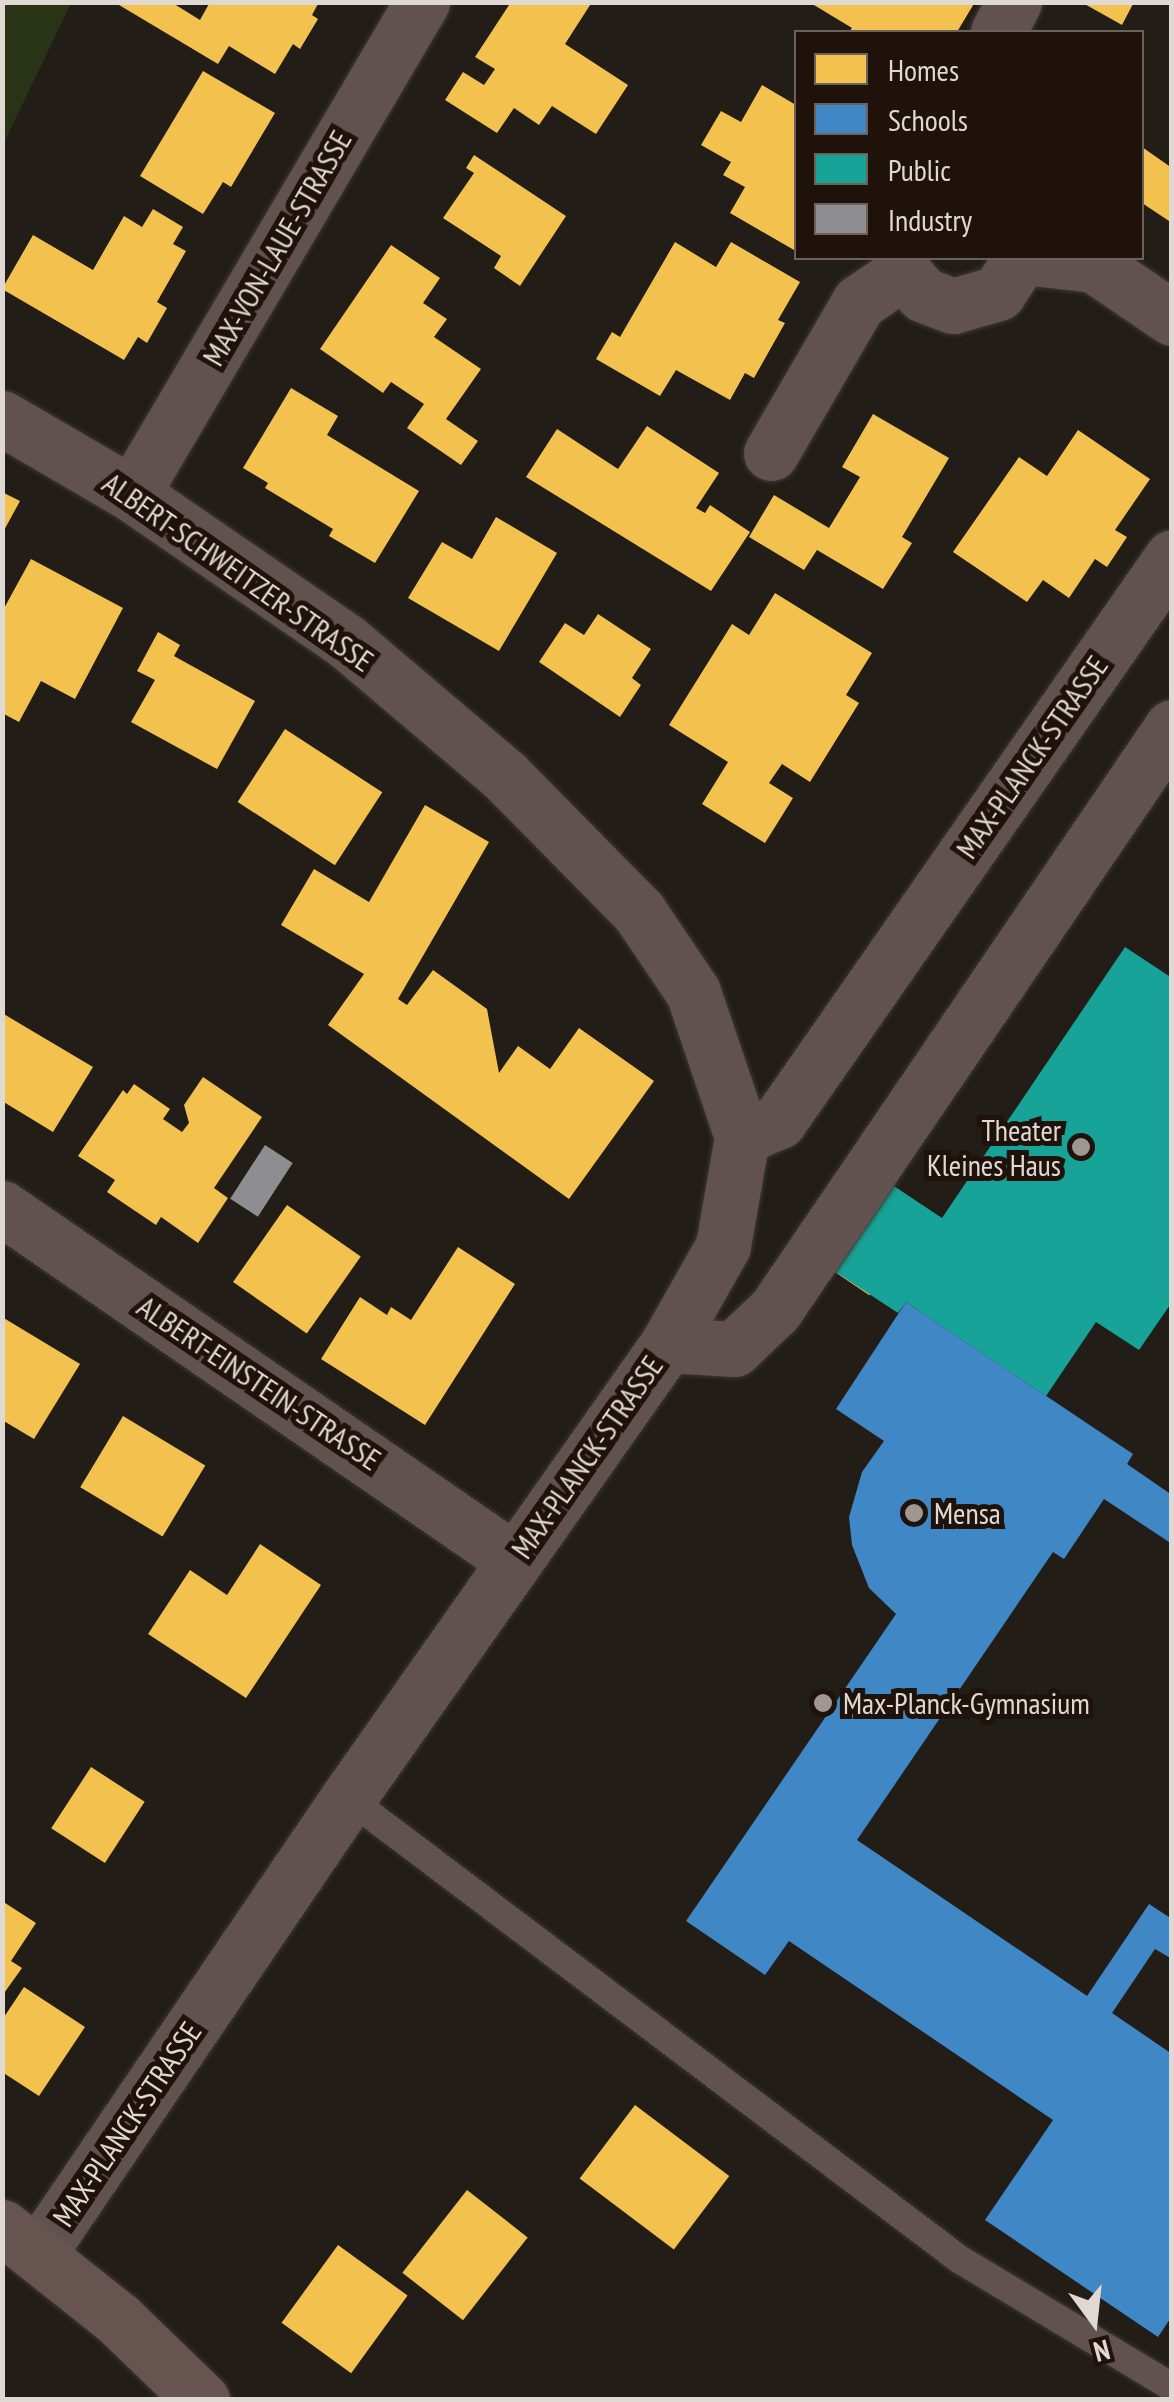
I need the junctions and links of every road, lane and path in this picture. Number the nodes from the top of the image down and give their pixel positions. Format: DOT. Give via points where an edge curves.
graph roads {
  1 [pos="422,2"];
  2 [pos="1014,2"];
  3 [pos="999,30"];
  4 [pos="1019,260"];
  5 [pos="1050,260"];
  6 [pos="901,265"];
  7 [pos="1172,318"];
  8 [pos="2,418"];
  9 [pos="771,453"];
  10 [pos="132,494"];
  11 [pos="1172,557"];
  12 [pos="1172,727"];
  13 [pos="742,1137"];
  14 [pos="2,1208"];
  15 [pos="667,1344"];
  16 [pos="514,1560"];
  17 [pos="348,1798"];
  18 [pos="20,2240"];
  19 [pos="1172,2388"];
  20 [pos="202,2400"];
  1 -- 10 [label="street, MAX-VON-LAUE-STRASSE"];
  2 -- 3 [label="street"];
  4 -- 6 [label="street" via="998,294 954,306 924,295"];
  5 -- 7 [label="street" via="1094,265"];
  6 -- 9 [label="street" via="858,302"];
  8 -- 10 [label="street, ALBERT-SCHWEITZER-STRASSE"];
  10 -- 13 [label="street, ALBERT-SCHWEITZER-STRASSE" via="346,641 504,776 639,912 694,992"];
  11 -- 13 [label="street, MAX-PLANCK-STRASSE" via="779,1121"];
  12 -- 15 [label="street, MAX-PLANCK-STRASSE" via="775,1310 734,1349"];
  13 -- 15 [label="street, ALBERT-SCHWEITZER-STRASSE" via="723,1246"];
  14 -- 16 [label="street, ALBERT-EINSTEIN-STRASSE"];
  15 -- 16 [label="street, MAX-PLANCK-STRASSE"];
  16 -- 17 [label="street, MAX-PLANCK-STRASSE"];
  17 -- 18 [label="street, MAX-PLANCK-STRASSE"];
  17 -- 19 [label="lane" via="960,2260"];
  18 -- 20 [label="main road" via="118,2319"];
}
